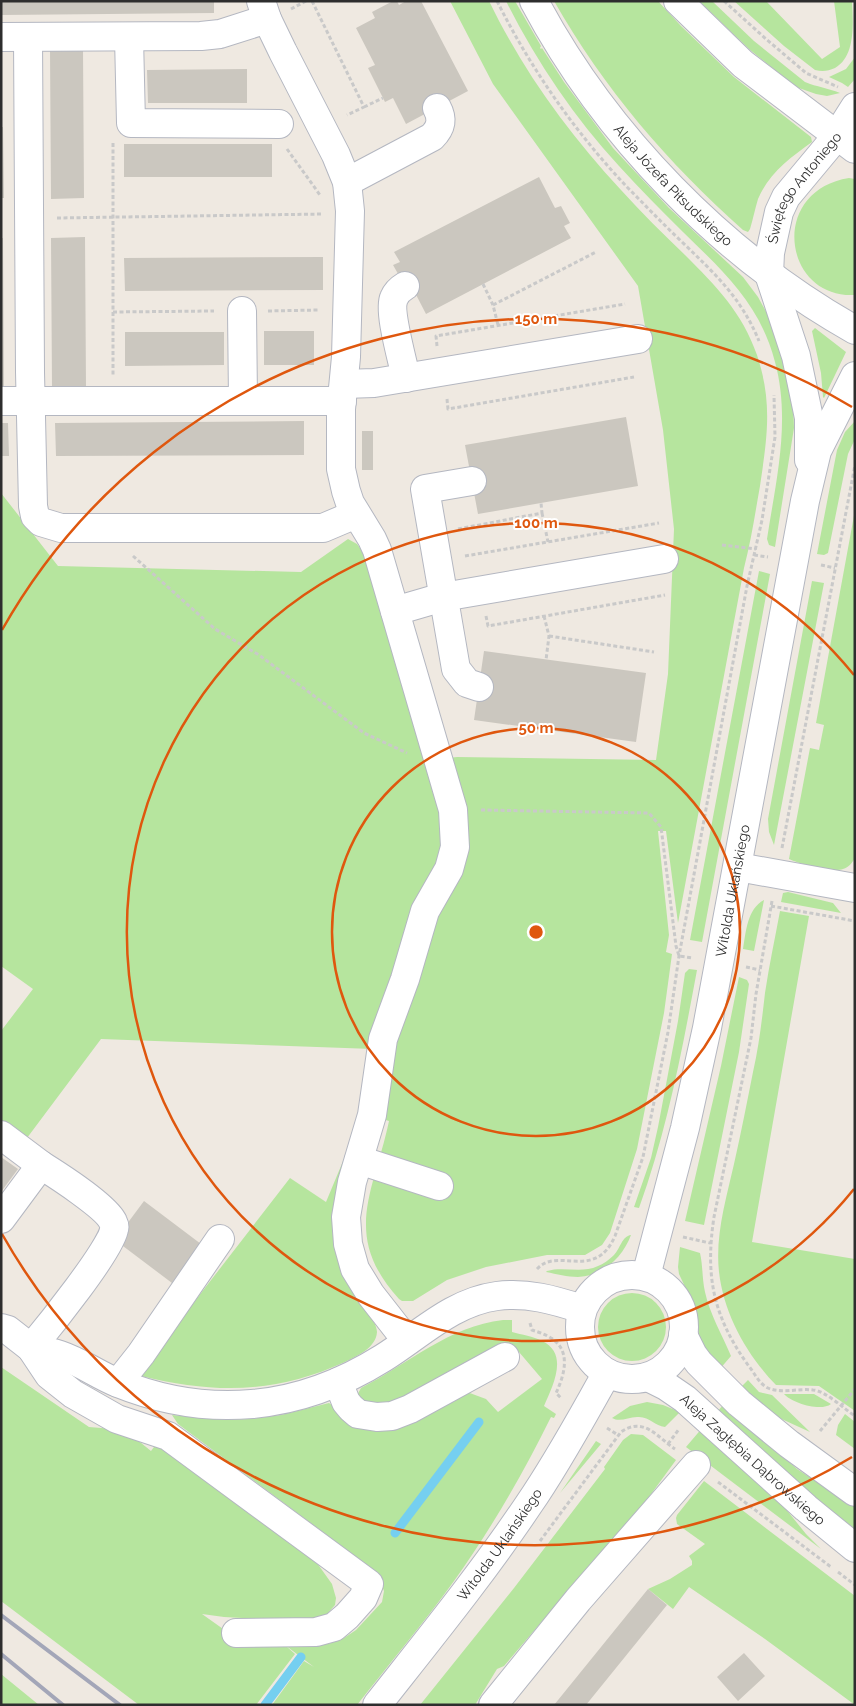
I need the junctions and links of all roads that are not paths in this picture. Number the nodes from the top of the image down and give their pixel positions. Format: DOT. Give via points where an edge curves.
graph roads {
  1 [pos="534,1"];
  2 [pos="678,1"];
  3 [pos="264,10"];
  4 [pos="14,37"];
  5 [pos="129,37"];
  6 [pos="850,99"];
  7 [pos="437,108"];
  8 [pos="279,124"];
  9 [pos="845,143"];
  10 [pos="347,182"];
  11 [pos="769,274"];
  12 [pos="405,286"];
  13 [pos="242,311"];
  14 [pos="855,330"];
  15 [pos="638,339"];
  16 [pos="855,376"];
  17 [pos="406,378"];
  18 [pos="343,392"];
  19 [pos="243,400"];
  20 [pos="1,401"];
  21 [pos="31,401"];
  22 [pos="855,404"];
  23 [pos="831,423"];
  24 [pos="472,481"];
  25 [pos="805,501"];
  26 [pos="356,514"];
  27 [pos="664,559"];
  28 [pos="443,597"];
  29 [pos="395,611"];
  30 [pos="479,687"];
  31 [pos="738,867"];
  32 [pos="855,888"];
  33 [pos="1,1135"];
  34 [pos="359,1160"];
  35 [pos="41,1165"];
  36 [pos="439,1186"];
  37 [pos="1,1219"];
  38 [pos="220,1239"];
  39 [pos="646,1276"];
  40 [pos="582,1309"];
  41 [pos="1,1328"];
  42 [pos="683,1336"];
  43 [pos="407,1341"];
  44 [pos="31,1348"];
  45 [pos="505,1357"];
  46 [pos="607,1373"];
  47 [pos="648,1377"];
  48 [pos="338,1382"];
  49 [pos="118,1383"];
  50 [pos="696,1465"];
  51 [pos="855,1492"];
  52 [pos="855,1548"];
  53 [pos="236,1633"];
  54 [pos="498,1703"];
  55 [pos="377,1705"];
  1 -- 11 [label="street, Aleja Józefa Piłsudskiego" via="560,47 603,108 638,150 710,225"];
  2 -- 9 [label="street" via="743,64"];
  3 -- 5 [label="street" via="220,34"];
  3 -- 10 [label="street"];
  4 -- 5 [label="street"];
  4 -- 21 [label="street" via="29,218"];
  5 -- 8 [label="street" via="131,123"];
  6 -- 9 [label="street, Świętego Antoniego"];
  7 -- 10 [label="street" via="441,120 432,137"];
  9 -- 11 [label="street, Świętego Antoniego" via="791,189 779,212"];
  10 -- 18 [label="street" via="350,211"];
  11 -- 14 [label="street, Aleja Józefa Piłsudskiego"];
  11 -- 25 [label="street, Witolda Uklańskiego" via="796,356 809,418"];
  12 -- 17 [label="street" via="394,298 392,309"];
  13 -- 19 [label="street"];
  15 -- 17 [label="street"];
  16 -- 23 [label="street, Witolda Uklańskiego"];
  17 -- 18 [label="street"];
  18 -- 19 [label="street"];
  18 -- 26 [label="street" via="342,477"];
  19 -- 21 [label="street"];
  20 -- 21 [label="street"];
  21 -- 26 [label="street" via="33,506 40,522 61,528 102,529 323,528"];
  22 -- 23 [label="street"];
  23 -- 25 [label="street, Witolda Uklańskiego" via="817,452"];
  24 -- 28 [label="street" via="425,489"];
  25 -- 31 [label="street, Witolda Uklańskiego"];
  26 -- 29 [label="street" via="374,545"];
  27 -- 28 [label="street"];
  28 -- 29 [label="street"];
  28 -- 30 [label="street" via="456,669 467,683"];
  29 -- 34 [label="street" via="454,810 455,847 449,869 425,912 383,1039 372,1115"];
  31 -- 32 [label="street"];
  31 -- 39 [label="street, Witolda Uklańskiego" via="698,1071"];
  33 -- 35 [label="street"];
  34 -- 36 [label="street"];
  34 -- 43 [label="street" via="346,1217 350,1256 371,1295"];
  35 -- 37 [label="street"];
  35 -- 44 [label="street" via="89,1198 112,1220 114,1229 108,1246"];
  38 -- 49 [label="street"];
  39 -- 40 [label="street" via="624,1275 608,1280 595,1289"];
  39 -- 42 [label="street" via="663,1285 674,1296 684,1319"];
  40 -- 43 [label="street" via="533,1296 511,1294 490,1297 451,1310"];
  40 -- 46 [label="street" via="580,1334 585,1350 594,1364"];
  41 -- 44 [label="street"];
  42 -- 47 [label="street" via="674,1358 662,1370"];
  42 -- 51 [label="street" via="692,1355 739,1403"];
  43 -- 48 [label="street"];
  44 -- 49 [label="street" via="60,1354"];
  44 -- 53 [label="street" via="49,1375 73,1394 117,1419 168,1436 369,1584 363,1598 334,1626 316,1632"];
  45 -- 48 [label="street" via="410,1410 392,1416 358,1414 346,1402"];
  46 -- 47 [label="street" via="631,1379"];
  46 -- 55 [label="street, Witolda Uklańskiego" via="522,1515"];
  47 -- 52 [label="street, Aleja Zagłębia Dąbrowskiego" via="685,1399"];
  48 -- 49 [label="street" via="286,1399 234,1405 175,1400"];
  50 -- 54 [label="street" via="578,1600"];
}
